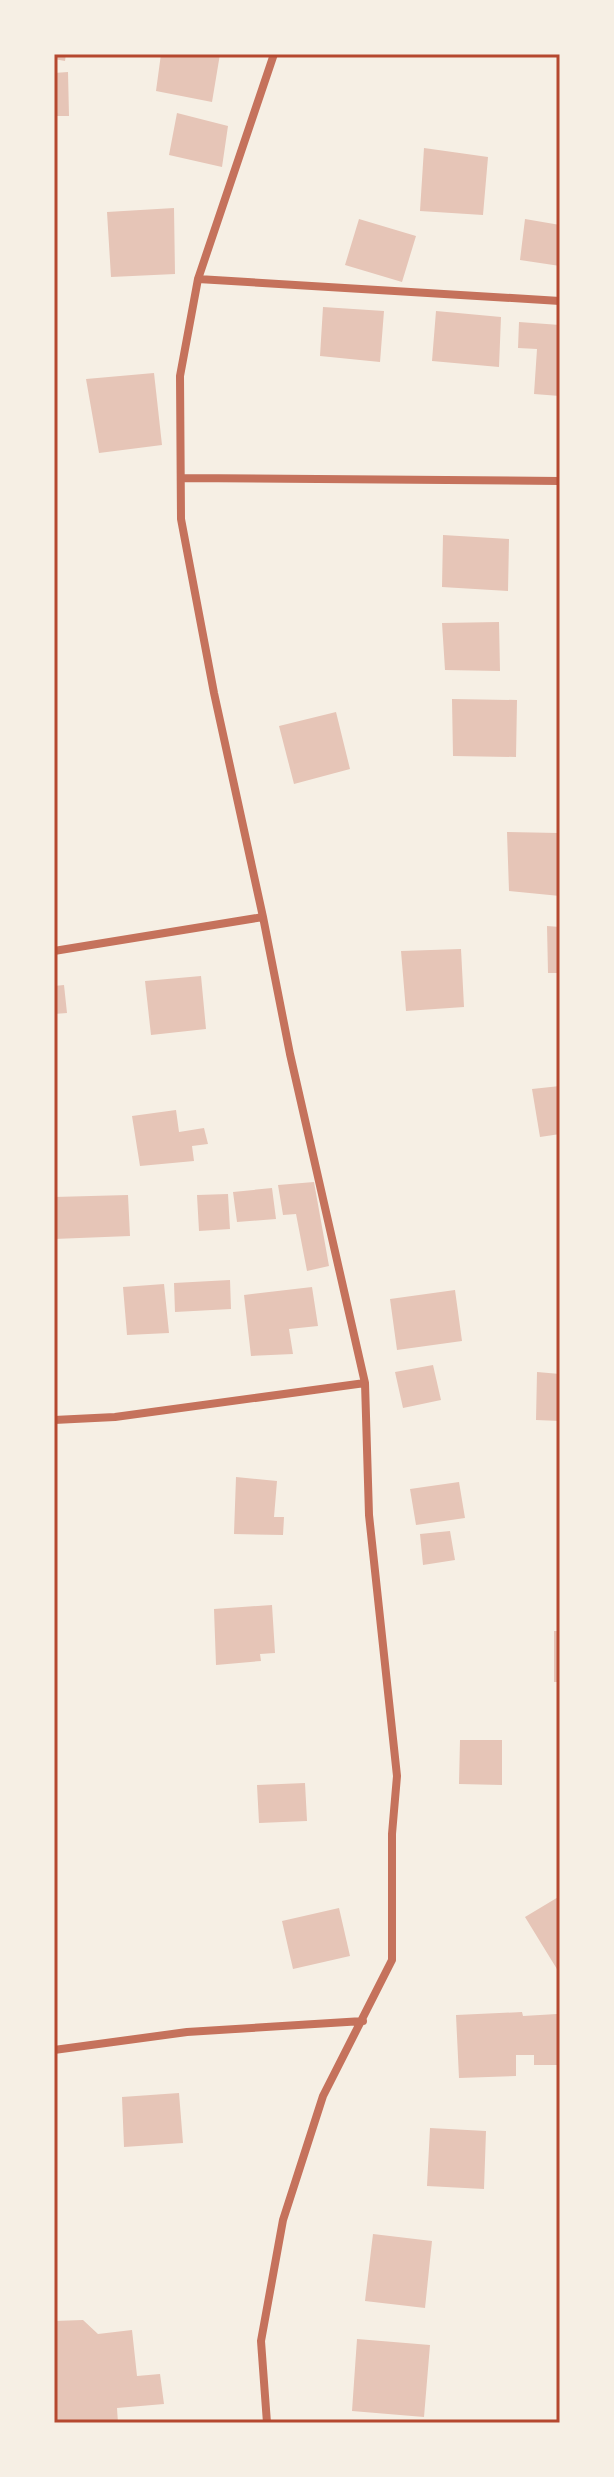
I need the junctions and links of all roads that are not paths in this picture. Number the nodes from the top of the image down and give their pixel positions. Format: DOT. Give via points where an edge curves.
graph roads {
  1 [pos="274,54"];
  2 [pos="198,279"];
  3 [pos="560,301"];
  4 [pos="181,478"];
  5 [pos="560,481"];
  6 [pos="263,917"];
  7 [pos="54,951"];
  8 [pos="365,1383"];
  9 [pos="54,1420"];
  10 [pos="363,2021"];
  11 [pos="54,2050"];
  12 [pos="267,2423"];
  1 -- 2 [label="street"];
  2 -- 3 [label="street"];
  2 -- 4 [label="street" via="180,376"];
  4 -- 5 [label="street"];
  4 -- 6 [label="street" via="181,519"];
  6 -- 7 [label="street"];
  6 -- 8 [label="street"];
  8 -- 9 [label="street" via="115,1417"];
  8 -- 10 [label="street" via="369,1515 397,1776 392,1960"];
  10 -- 11 [label="street" via="187,2032"];
  10 -- 12 [label="street" via="323,2096 283,2220 261,2341"];
}
